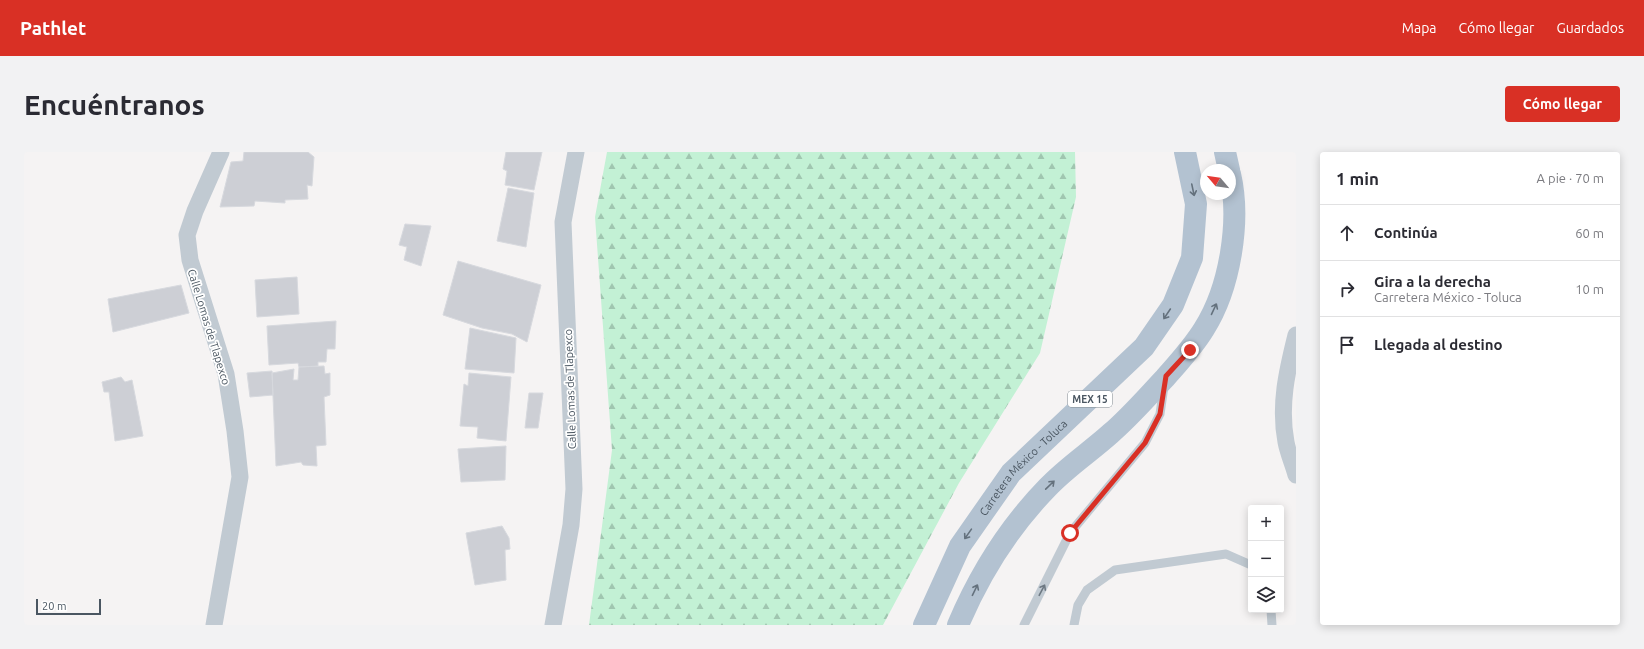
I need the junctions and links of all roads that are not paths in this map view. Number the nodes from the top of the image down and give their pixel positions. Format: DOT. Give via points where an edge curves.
graph roads {
  1 [pos="221,152"];
  2 [pos="576,152"];
  3 [pos="1185,152"];
  4 [pos="1225,152"];
  5 [pos="1228,164"];
  6 [pos="1232,200"];
  7 [pos="1296,335"];
  8 [pos="1166,376"];
  9 [pos="1296,475"];
  10 [pos="1248,564"];
  11 [pos="1271,613"];
  12 [pos="214,625"];
  13 [pos="554,625"];
  14 [pos="924,625"];
  15 [pos="958,625"];
  16 [pos="1024,625"];
  17 [pos="1074,625"];
  18 [pos="1272,625"];
  1 -- 12 [label="street, Calle Lomas de Tlapexco" via="187,235 190,260 226,374 240,477"];
  2 -- 13 [label="street, Calle Lomas de Tlapexco" via="563,222 574,489 571,525"];
  3 -- 14 [label="main road, Carretera México - Toluca / MEX 15, one-way" via="1196,204 1192,258 1172,305 1144,347 1011,473 960,546"];
  4 -- 5 [label="main road"];
  8 -- 6 [label="main road, one-way" via="1190,350 1205,328 1220,296 1234,226"];
  7 -- 9 [label="street" via="1286,375 1282,410 1286,443"];
  15 -- 8 [label="main road, one-way" via="997,549 1020,517 1049,486 1139,406"];
  16 -- 8 [label="lane, one-way" via="1070,533 1145,443 1160,414"];
  10 -- 17 [label="lane" via="1226,554 1115,570 1087,590 1078,605"];
  11 -- 18 [label="lane"];
}
